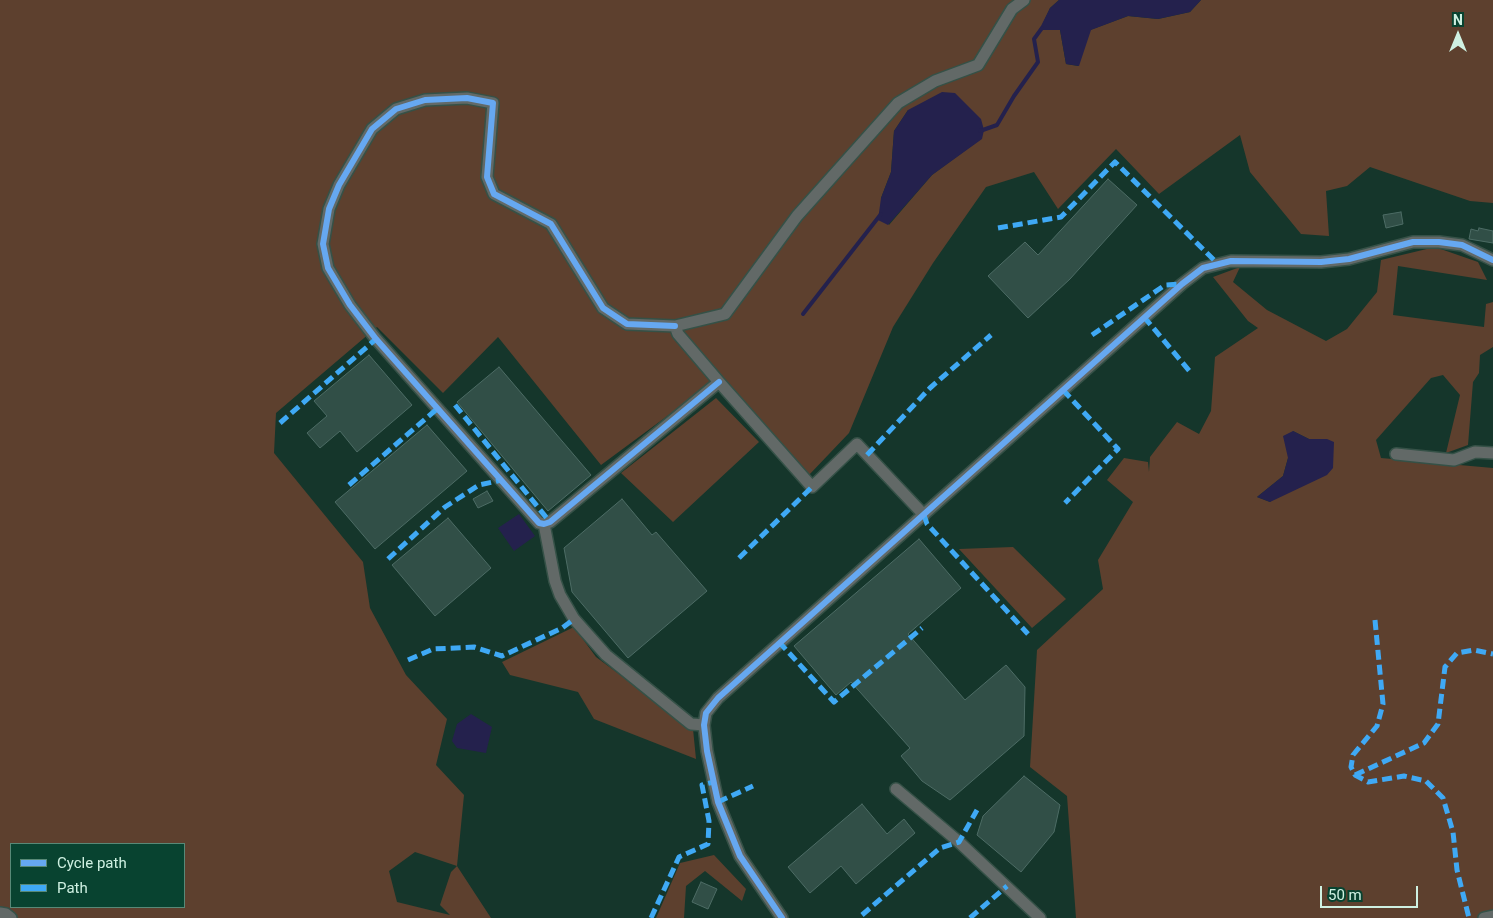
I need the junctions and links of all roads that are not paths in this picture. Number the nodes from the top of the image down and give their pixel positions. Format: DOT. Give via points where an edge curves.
graph roads {
  1 [pos="1024,0"];
  2 [pos="1493,260"];
  3 [pos="675,326"];
  4 [pos="719,382"];
  5 [pos="1493,453"];
  6 [pos="1396,454"];
  7 [pos="924,515"];
  8 [pos="544,524"];
  9 [pos="704,725"];
  10 [pos="896,789"];
  11 [pos="0,913"];
  12 [pos="1493,916"];
  13 [pos="10,918"];
  14 [pos="782,918"];
  15 [pos="1040,918"];
  16 [pos="1484,918"];
  1 -- 3 [label="street" via="1012,9 978,65 935,80 898,102 798,216 725,314"];
  2 -- 7 [label="street" via="1462,245 1413,242 1349,259 1321,262 1231,261 1203,268 1175,289"];
  3 -- 4 [label="street" via="678,334"];
  3 -- 8 [label="street" via="627,324 603,308 551,224 494,194 487,177 493,103 467,98 426,100 396,109 372,129 339,185 329,210 323,244 328,268 350,306 376,339 539,523"];
  4 -- 7 [label="street" via="812,487 857,444"];
  4 -- 8 [label="street"];
  5 -- 6 [label="street" via="1475,452 1454,460"];
  7 -- 9 [label="street" via="718,698 706,713"];
  8 -- 9 [label="street" via="555,581 574,619 606,655 691,724"];
  9 -- 14 [label="street" via="718,802 740,856"];
  10 -- 15 [label="street" via="959,842"];
  11 -- 13 [label="street"];
  12 -- 16 [label="street"];
}
